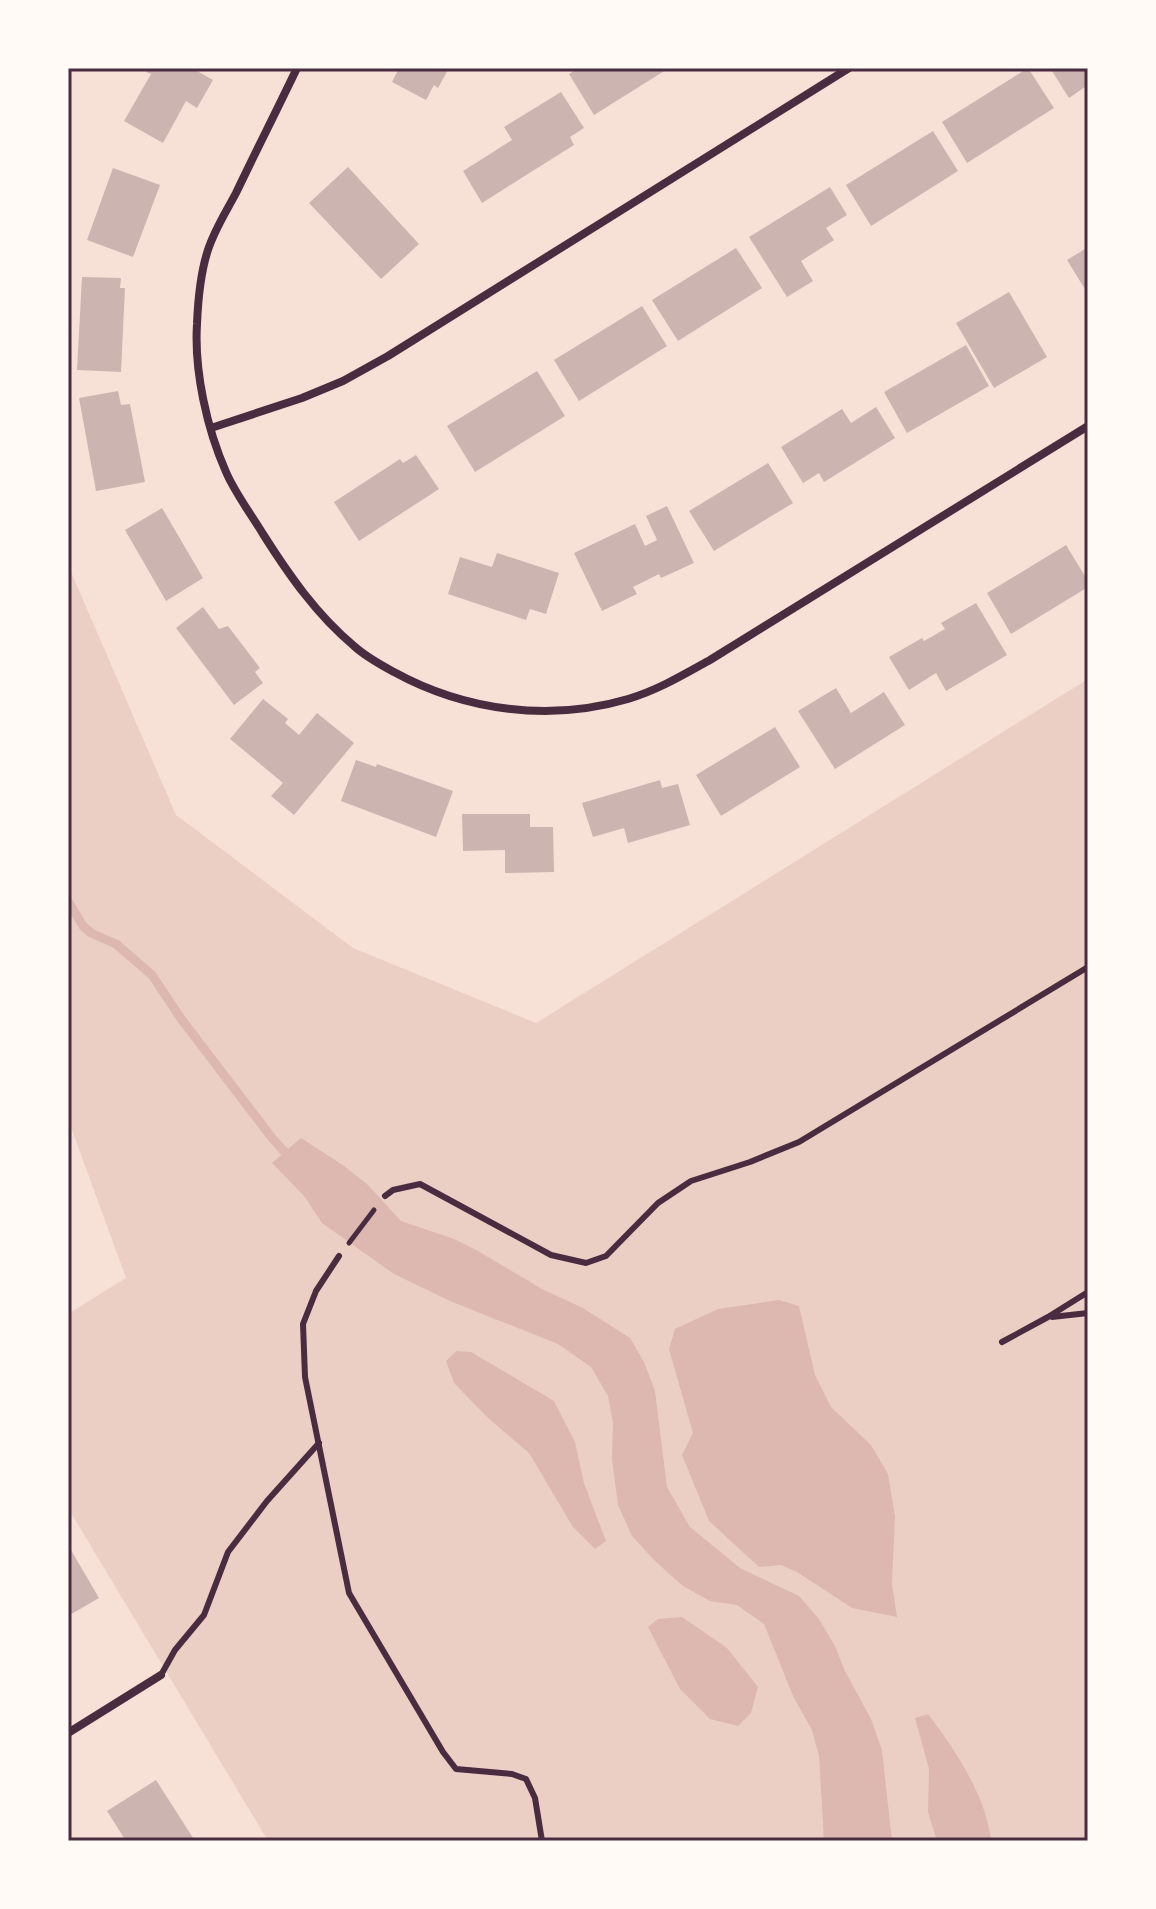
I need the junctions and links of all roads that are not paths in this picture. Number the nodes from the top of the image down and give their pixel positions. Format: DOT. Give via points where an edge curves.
graph roads {
  1 [pos="297,68"];
  2 [pos="849,68"];
  3 [pos="1088,426"];
  4 [pos="211,428"];
  5 [pos="1088,967"];
  6 [pos="385,1196"];
  7 [pos="339,1256"];
  8 [pos="1088,1292"];
  9 [pos="1088,1313"];
  10 [pos="1048,1317"];
  11 [pos="1002,1342"];
  12 [pos="319,1443"];
  13 [pos="161,1675"];
  14 [pos="68,1733"];
  15 [pos="542,1841"];
  1 -- 4 [label="street" via="207,251 196,328 199,376"];
  2 -- 4 [label="street" via="388,356 302,398"];
  3 -- 4 [label="street" via="658,689 591,708 551,711 506,710 429,690 356,648 291,577 226,472"];
  5 -- 6 [label="lane" via="799,1142 691,1181 658,1203 606,1256 586,1263 551,1255 420,1184"];
  7 -- 12 [label="lane" via="303,1324 305,1377"];
  8 -- 10 [label="lane"];
  9 -- 10 [label="lane"];
  10 -- 11 [label="lane"];
  12 -- 13 [label="lane" via="228,1552 204,1615"];
  12 -- 15 [label="lane" via="349,1593 456,1769 526,1779"];
  13 -- 14 [label="street"];
}
